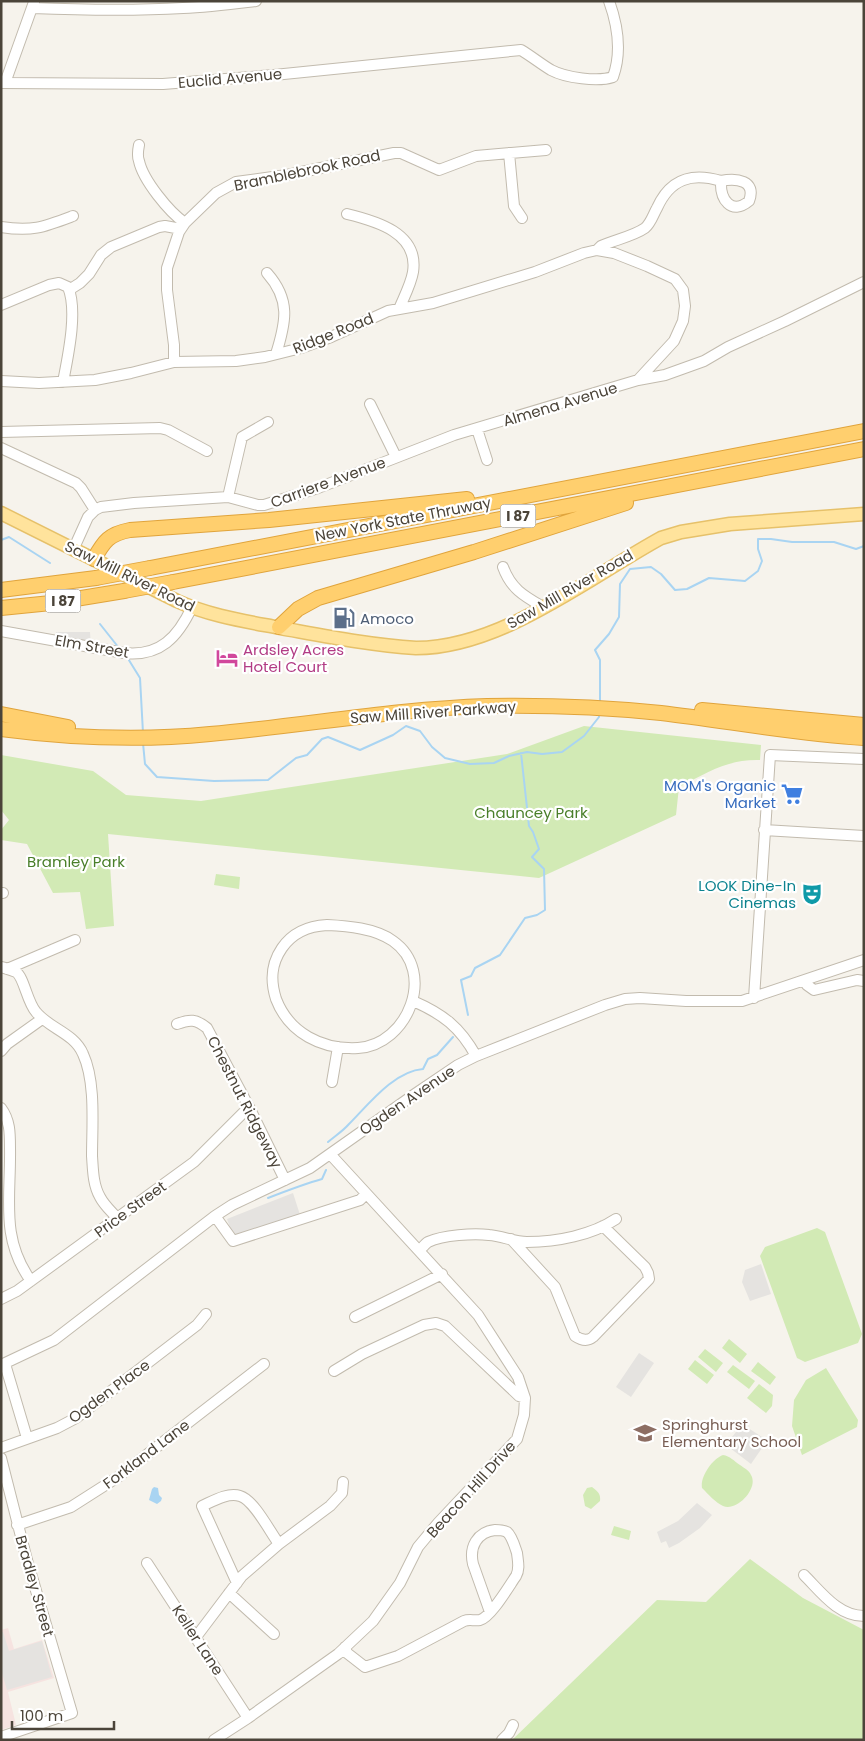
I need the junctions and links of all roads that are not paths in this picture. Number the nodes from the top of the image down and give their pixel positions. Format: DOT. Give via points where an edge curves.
graph roads {
  1 [pos="256,1"];
  2 [pos="609,1"];
  3 [pos="33,4"];
  4 [pos="3,83"];
  5 [pos="139,145"];
  6 [pos="546,150"];
  7 [pos="509,153"];
  8 [pos="721,181"];
  9 [pos="346,214"];
  10 [pos="73,216"];
  11 [pos="522,218"];
  12 [pos="183,226"];
  13 [pos="1,227"];
  14 [pos="597,250"];
  15 [pos="267,273"];
  16 [pos="864,282"];
  17 [pos="69,290"];
  18 [pos="1,305"];
  19 [pos="399,309"];
  20 [pos="276,354"];
  21 [pos="174,362"];
  22 [pos="638,380"];
  23 [pos="1,381"];
  24 [pos="63,382"];
  25 [pos="370,404"];
  26 [pos="268,422"];
  27 [pos="477,429"];
  28 [pos="864,431"];
  29 [pos="1,432"];
  30 [pos="1,448"];
  31 [pos="864,449"];
  32 [pos="412,450"];
  33 [pos="207,451"];
  34 [pos="396,457"];
  35 [pos="487,460"];
  36 [pos="711,479"];
  37 [pos="550,491"];
  38 [pos="228,497"];
  39 [pos="95,510"];
  40 [pos="1,513"];
  41 [pos="864,514"];
  42 [pos="74,548"];
  43 [pos="94,559"];
  44 [pos="504,567"];
  45 [pos="1,590"];
  46 [pos="192,607"];
  47 [pos="543,607"];
  48 [pos="1,608"];
  49 [pos="279,628"];
  50 [pos="1,631"];
  51 [pos="609,705"];
  52 [pos="1,714"];
  53 [pos="1,721"];
  54 [pos="864,725"];
  55 [pos="68,727"];
  56 [pos="1,730"];
  57 [pos="131,734"];
  58 [pos="864,738"];
  59 [pos="864,759"];
  60 [pos="764,830"];
  61 [pos="864,836"];
  62 [pos="75,940"];
  63 [pos="864,960"];
  64 [pos="4,968"];
  65 [pos="805,980"];
  66 [pos="864,981"];
  67 [pos="754,998"];
  68 [pos="413,1001"];
  69 [pos="42,1019"];
  70 [pos="177,1024"];
  71 [pos="338,1048"];
  72 [pos="1,1050"];
  73 [pos="476,1056"];
  74 [pos="332,1082"];
  75 [pos="250,1107"];
  76 [pos="1,1108"];
  77 [pos="330,1154"];
  78 [pos="285,1180"];
  79 [pos="366,1194"];
  80 [pos="216,1216"];
  81 [pos="117,1218"];
  82 [pos="616,1219"];
  83 [pos="603,1226"];
  84 [pos="511,1239"];
  85 [pos="420,1250"];
  86 [pos="442,1274"];
  87 [pos="31,1281"];
  88 [pos="1,1298"];
  89 [pos="206,1314"];
  90 [pos="354,1317"];
  91 [pos="3,1364"];
  92 [pos="264,1364"];
  93 [pos="334,1371"];
  94 [pos="525,1398"];
  95 [pos="27,1438"];
  96 [pos="1,1448"];
  97 [pos="1,1458"];
  98 [pos="343,1482"];
  99 [pos="18,1525"];
  100 [pos="279,1544"];
  101 [pos="147,1563"];
  102 [pos="804,1575"];
  103 [pos="238,1583"];
  104 [pos="229,1593"];
  105 [pos="490,1612"];
  106 [pos="861,1616"];
  107 [pos="274,1634"];
  108 [pos="196,1637"];
  109 [pos="346,1647"];
  110 [pos="248,1718"];
  111 [pos="514,1725"];
  112 [pos="1,1737"];
  113 [pos="214,1740"];
  114 [pos="502,1740"];
  1 -- 3 [label="street" via="183,8 76,10"];
  2 -- 4 [label="street, Euclid Avenue" via="615,17 619,50 614,77 604,80 553,71 522,50 163,84"];
  3 -- 4 [label="street"];
  5 -- 12 [label="street" via="138,158 145,178"];
  6 -- 7 [label="street"];
  7 -- 11 [label="street" via="514,206"];
  7 -- 12 [label="street, Bramblebrook Road" via="476,156 438,170 401,153 394,153 236,182 216,193"];
  8 -- 14 [label="street, Ridge Road" via="695,176 680,181 663,196 644,229"];
  9 -- 19 [label="street" via="379,224 405,241 413,259 413,273"];
  10 -- 13 [label="street" via="31,230"];
  12 -- 17 [label="street" via="159,227 111,247 89,274"];
  12 -- 21 [label="street" via="168,268"];
  14 -- 19 [label="street, Ridge Road" via="433,303"];
  14 -- 22 [label="street" via="614,253 675,279 683,290 684,321 674,341"];
  15 -- 20 [label="street" via="276,284 284,304 285,325"];
  16 -- 22 [label="street, Almena Avenue" via="708,359 665,375"];
  17 -- 18 [label="street" via="59,283 49,285"];
  17 -- 24 [label="street" via="71,345"];
  19 -- 20 [label="street, Ridge Road" via="300,348"];
  20 -- 21 [label="street, Ridge Road" via="236,361"];
  21 -- 24 [label="street, Ridge Road" via="104,378"];
  22 -- 27 [label="street, Almena Avenue"];
  23 -- 24 [label="street, Ridge Road"];
  25 -- 34 [label="street"];
  26 -- 38 [label="street" via="242,436"];
  27 -- 32 [label="street, Almena Avenue"];
  27 -- 35 [label="street"];
  28 -- 37 [label="highway, New York State Thruway / I 87"];
  29 -- 33 [label="street" via="160,428"];
  30 -- 39 [label="street" via="76,483"];
  31 -- 36 [label="highway, New York State Thruway / I 87"];
  32 -- 34 [label="street, Carriere Avenue"];
  34 -- 38 [label="street, Carriere Avenue" via="264,505"];
  36 -- 48 [label="highway, New York State Thruway / I 87, bridge" via="124,591"];
  36 -- 49 [label="highway" via="318,598 298,609"];
  37 -- 43 [label="highway" via="269,520 130,530 105,540"];
  37 -- 45 [label="highway, New York State Thruway / I 87, bridge" via="96,578"];
  38 -- 39 [label="street, Carriere Avenue" via="134,503"];
  39 -- 42 [label="street" via="88,517"];
  40 -- 42 [label="main road, Saw Mill River Road"];
  41 -- 47 [label="main road, Saw Mill River Road" via="730,524 681,532 661,538"];
  42 -- 43 [label="main road, Saw Mill River Road"];
  43 -- 46 [label="main road, Saw Mill River Road"];
  44 -- 47 [label="street" via="507,579 522,596"];
  46 -- 49 [label="main road, Saw Mill River Road"];
  46 -- 50 [label="street, Elm Street" via="174,638 157,648 137,653"];
  47 -- 49 [label="main road, Saw Mill River Road" via="478,637 425,648"];
  51 -- 54 [label="highway, Saw Mill River Parkway"];
  51 -- 57 [label="highway, Saw Mill River Parkway" via="517,698 442,700"];
  51 -- 58 [label="highway, Saw Mill River Parkway"];
  52 -- 55 [label="highway"];
  53 -- 55 [label="highway, Saw Mill River Parkway"];
  55 -- 57 [label="highway, Saw Mill River Parkway"];
  56 -- 57 [label="highway, Saw Mill River Parkway" via="84,737"];
  59 -- 60 [label="street" via="770,755"];
  60 -- 61 [label="street"];
  60 -- 67 [label="street"];
  62 -- 64 [label="street"];
  63 -- 65 [label="street, Ogden Avenue"];
  64 -- 69 [label="street" via="21,977 34,1010"];
  65 -- 66 [label="street" via="814,990"];
  65 -- 67 [label="street, Ogden Avenue"];
  67 -- 73 [label="street, Ogden Avenue" via="742,1001 625,999"];
  68 -- 71 [label="street" via="400,1025 387,1037 360,1048"];
  68 -- 71 [label="street" via="412,967 404,952 391,939 372,932 327,925 311,927 293,935 278,954 273,967 273,986 278,1003 299,1031 320,1043"];
  68 -- 73 [label="street" via="458,1029"];
  69 -- 72 [label="street"];
  69 -- 81 [label="street" via="76,1042 83,1054 92,1104 95,1184 100,1198"];
  70 -- 75 [label="street, Chestnut Ridgeway" via="197,1020 207,1028"];
  71 -- 74 [label="street"];
  73 -- 77 [label="street, Ogden Avenue" via="458,1065"];
  75 -- 78 [label="street, Chestnut Ridgeway"];
  75 -- 81 [label="street, Price Street" via="194,1162"];
  76 -- 87 [label="street" via="10,1125 7,1218 11,1242 22,1270"];
  77 -- 78 [label="street, Ogden Avenue"];
  77 -- 79 [label="street, Beacon Hill Drive"];
  78 -- 80 [label="street, Ogden Avenue"];
  79 -- 80 [label="street" via="360,1200 233,1242"];
  79 -- 85 [label="street, Beacon Hill Drive"];
  80 -- 91 [label="street, Ogden Avenue" via="54,1340"];
  81 -- 87 [label="street, Price Street"];
  82 -- 83 [label="street"];
  83 -- 84 [label="street" via="550,1241"];
  83 -- 84 [label="street" via="645,1267 649,1279 593,1337 586,1340 575,1336 555,1287"];
  84 -- 85 [label="street" via="488,1234 454,1236 428,1243"];
  85 -- 86 [label="street, Beacon Hill Drive"];
  86 -- 90 [label="street"];
  86 -- 94 [label="street, Beacon Hill Drive" via="478,1315 518,1378"];
  87 -- 88 [label="street, Price Street"];
  89 -- 95 [label="street, Ogden Place" via="76,1418"];
  91 -- 95 [label="street"];
  92 -- 99 [label="street, Forkland Lane" via="118,1477 71,1507"];
  93 -- 94 [label="street" via="389,1340 436,1323 445,1326 519,1396"];
  94 -- 109 [label="street, Beacon Hill Drive" via="517,1439 418,1547 384,1608"];
  95 -- 96 [label="street, Ogden Place"];
  97 -- 99 [label="street, Bradley Street"];
  98 -- 100 [label="street" via="342,1493 330,1506"];
  99 -- 112 [label="street, Bradley Street" via="72,1713"];
  100 -- 103 [label="street"];
  100 -- 103 [label="street" via="251,1503 240,1496 230,1496 202,1506"];
  101 -- 108 [label="street, Keller Lane"];
  102 -- 106 [label="street" via="835,1607"];
  103 -- 104 [label="street"];
  104 -- 107 [label="street"];
  104 -- 108 [label="street"];
  105 -- 105 [label="street" via="519,1570 516,1548 502,1530 482,1534 476,1540 471,1556"];
  105 -- 109 [label="street" via="479,1620 464,1621 398,1656 366,1667 347,1653"];
  108 -- 110 [label="street, Keller Lane"];
  109 -- 110 [label="street, Beacon Hill Drive"];
  110 -- 113 [label="street, Beacon Hill Drive"];
  111 -- 114 [label="street"];
}
